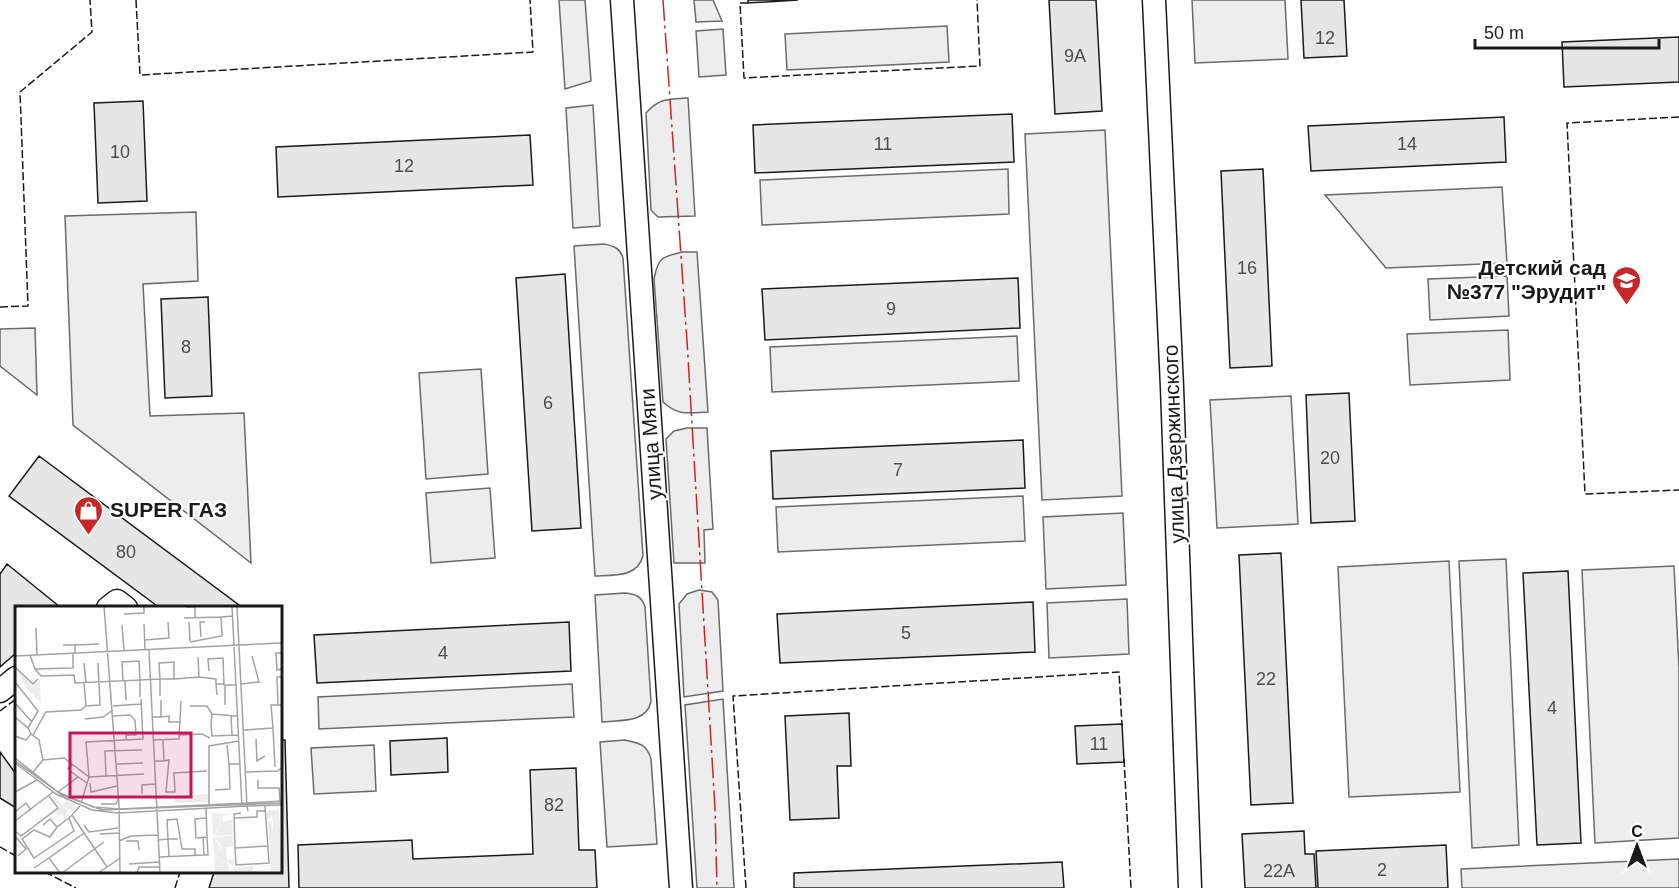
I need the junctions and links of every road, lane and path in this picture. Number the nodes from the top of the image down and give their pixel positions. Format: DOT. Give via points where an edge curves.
graph roads {
  1 [pos="622,0"];
  2 [pos="1154,0"];
  3 [pos="111,606"];
  4 [pos="123,606"];
  5 [pos="15,679"];
  6 [pos="0,691"];
  7 [pos="681,888"];
  8 [pos="1190,888"];
  1 -- 7 [label="street, улица Мяги"];
  2 -- 8 [label="street, улица Дзержинского"];
  3 -- 4 [label="street" via="117,601"];
  5 -- 6 [label="street"];
}
